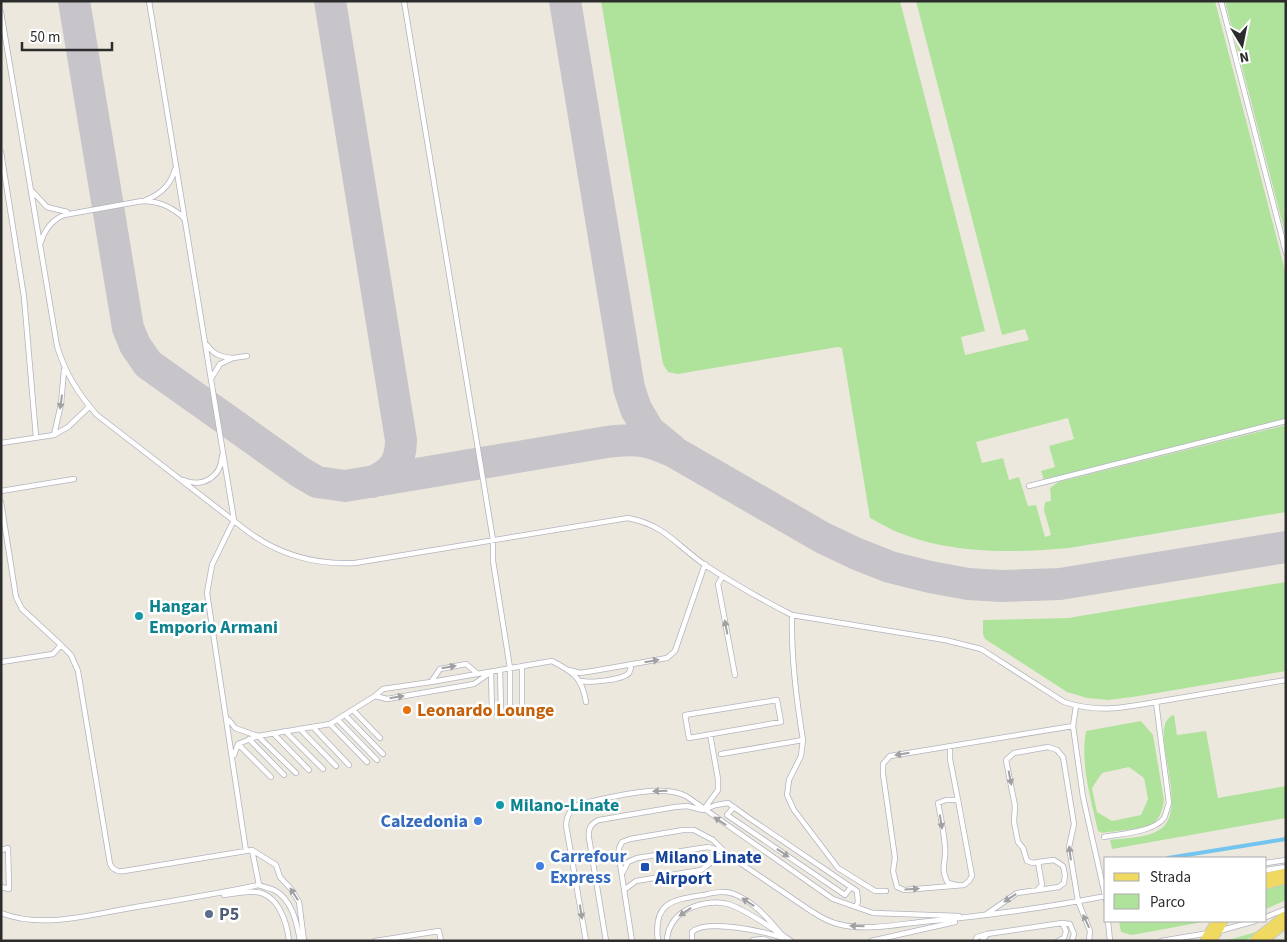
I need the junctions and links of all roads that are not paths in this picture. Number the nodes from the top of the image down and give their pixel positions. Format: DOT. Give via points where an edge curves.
graph roads {
  1 [pos="149,1"];
  2 [pos="404,1"];
  3 [pos="1221,1"];
  4 [pos="1,12"];
  5 [pos="1,152"];
  6 [pos="176,160"];
  7 [pos="31,187"];
  8 [pos="142,201"];
  9 [pos="71,212"];
  10 [pos="187,228"];
  11 [pos="41,249"];
  12 [pos="1286,253"];
  13 [pos="206,344"];
  14 [pos="247,356"];
  15 [pos="233,358"];
  16 [pos="65,369"];
  17 [pos="211,378"];
  18 [pos="90,407"];
  19 [pos="1286,421"];
  20 [pos="54,435"];
  21 [pos="36,438"];
  22 [pos="222,442"];
  23 [pos="1,443"];
  24 [pos="74,479"];
  25 [pos="179,479"];
  26 [pos="1029,486"];
  27 [pos="1,491"];
  28 [pos="1,502"];
  29 [pos="234,520"];
  30 [pos="493,540"];
  31 [pos="705,564"];
  32 [pos="723,576"];
  33 [pos="792,615"];
  34 [pos="61,646"];
  35 [pos="1,662"];
  36 [pos="631,665"];
  37 [pos="522,666"];
  38 [pos="510,668"];
  39 [pos="500,670"];
  40 [pos="570,670"];
  41 [pos="491,672"];
  42 [pos="478,674"];
  43 [pos="736,675"];
  44 [pos="1286,680"];
  45 [pos="580,681"];
  46 [pos="431,682"];
  47 [pos="375,696"];
  48 [pos="586,702"];
  49 [pos="1156,702"];
  50 [pos="1076,706"];
  51 [pos="522,708"];
  52 [pos="510,709"];
  53 [pos="353,710"];
  54 [pos="501,711"];
  55 [pos="492,713"];
  56 [pos="346,716"];
  57 [pos="226,717"];
  58 [pos="338,720"];
  59 [pos="330,724"];
  60 [pos="1073,726"];
  61 [pos="313,727"];
  62 [pos="300,729"];
  63 [pos="285,732"];
  64 [pos="273,734"];
  65 [pos="710,734"];
  66 [pos="258,736"];
  67 [pos="249,738"];
  68 [pos="380,738"];
  69 [pos="803,740"];
  70 [pos="238,744"];
  71 [pos="950,746"];
  72 [pos="383,754"];
  73 [pos="721,754"];
  74 [pos="233,757"];
  75 [pos="377,760"];
  76 [pos="367,762"];
  77 [pos="349,765"];
  78 [pos="336,766"];
  79 [pos="323,768"];
  80 [pos="309,770"];
  81 [pos="296,773"];
  82 [pos="284,775"];
  83 [pos="271,777"];
  84 [pos="958,800"];
  85 [pos="734,807"];
  86 [pos="703,810"];
  87 [pos="1104,837"];
  88 [pos="1,850"];
  89 [pos="249,851"];
  90 [pos="728,854"];
  91 [pos="1286,860"];
  92 [pos="1038,862"];
  93 [pos="1267,863"];
  94 [pos="1286,867"];
  95 [pos="1267,870"];
  96 [pos="1286,876"];
  97 [pos="622,877"];
  98 [pos="1267,881"];
  99 [pos="259,885"];
  100 [pos="956,885"];
  101 [pos="1,887"];
  102 [pos="851,887"];
  103 [pos="1104,887"];
  104 [pos="624,890"];
  105 [pos="1036,890"];
  106 [pos="886,891"];
  107 [pos="1104,896"];
  108 [pos="200,897"];
  109 [pos="1078,902"];
  110 [pos="856,908"];
  111 [pos="1286,909"];
  112 [pos="1,912"];
  113 [pos="982,916"];
  114 [pos="976,917"];
  115 [pos="1267,917"];
  116 [pos="1286,919"];
  117 [pos="1108,922"];
  118 [pos="1250,922"];
  119 [pos="1062,923"];
  120 [pos="1214,931"];
  121 [pos="987,934"];
  122 [pos="783,936"];
  123 [pos="751,940"];
  124 [pos="289,941"];
  125 [pos="300,941"];
  126 [pos="304,941"];
  127 [pos="375,941"];
  128 [pos="440,941"];
  129 [pos="586,941"];
  130 [pos="606,941"];
  131 [pos="632,941"];
  132 [pos="658,941"];
  133 [pos="667,941"];
  134 [pos="692,941"];
  135 [pos="768,941"];
  136 [pos="790,941"];
  137 [pos="870,941"];
  138 [pos="975,941"];
  139 [pos="982,941"];
  140 [pos="1058,941"];
  141 [pos="1072,941"];
  142 [pos="1089,941"];
  143 [pos="1110,941"];
  144 [pos="1161,941"];
  145 [pos="1258,941"];
  1 -- 6 [label="lane"];
  2 -- 30 [label="lane"];
  3 -- 12 [label="lane"];
  4 -- 7 [label="lane"];
  5 -- 21 [label="lane" via="24,297"];
  6 -- 8 [label="lane" via="175,171 165,189"];
  6 -- 10 [label="lane"];
  7 -- 9 [label="lane" via="47,207"];
  7 -- 11 [label="lane"];
  8 -- 9 [label="lane"];
  8 -- 10 [label="lane" via="155,201 173,208 182,216"];
  9 -- 11 [label="lane" via="50,224 41,240"];
  10 -- 13 [label="lane"];
  11 -- 16 [label="lane"];
  13 -- 15 [label="lane" via="218,356"];
  13 -- 17 [label="lane"];
  14 -- 15 [label="lane"];
  15 -- 17 [label="lane" via="220,364"];
  16 -- 18 [label="lane"];
  16 -- 20 [label="lane, one-way" via="62,404"];
  17 -- 22 [label="lane"];
  18 -- 20 [label="lane"];
  18 -- 25 [label="lane"];
  19 -- 26 [label="lane"];
  20 -- 21 [label="lane"];
  21 -- 23 [label="lane"];
  22 -- 25 [label="lane" via="222,460 213,478 202,483"];
  22 -- 29 [label="lane"];
  24 -- 27 [label="lane"];
  25 -- 29 [label="lane"];
  28 -- 34 [label="lane" via="16,597 22,609"];
  29 -- 30 [label="lane" via="260,541 287,554 338,564"];
  29 -- 57 [label="lane" via="212,565 207,593"];
  30 -- 31 [label="lane" via="628,518 660,529"];
  30 -- 38 [label="lane" via="493,561"];
  31 -- 32 [label="lane"];
  36 -- 31 [label="lane, one-way" via="666,658 675,651"];
  32 -- 33 [label="lane"];
  43 -- 32 [label="lane, one-way" via="718,584"];
  33 -- 50 [label="lane" via="981,649 1064,702"];
  33 -- 69 [label="lane" via="791,638"];
  34 -- 35 [label="lane" via="53,654"];
  34 -- 89 [label="lane" via="71,655 78,671 112,868 118,872"];
  36 -- 40 [label="lane" via="580,673"];
  36 -- 45 [label="lane" via="630,672 624,676"];
  37 -- 38 [label="lane"];
  37 -- 40 [label="lane" via="552,661"];
  37 -- 51 [label="lane"];
  38 -- 39 [label="lane"];
  38 -- 52 [label="lane"];
  39 -- 41 [label="lane"];
  39 -- 54 [label="lane"];
  40 -- 45 [label="lane"];
  41 -- 42 [label="lane"];
  47 -- 41 [label="lane, one-way" via="387,699 474,684"];
  41 -- 55 [label="lane"];
  42 -- 46 [label="lane"];
  46 -- 42 [label="lane, one-way" via="440,669 466,664"];
  44 -- 49 [label="lane"];
  45 -- 48 [label="lane"];
  46 -- 47 [label="lane" via="383,689"];
  47 -- 53 [label="lane"];
  49 -- 50 [label="lane" via="1110,710"];
  49 -- 87 [label="lane" via="1169,803 1164,818 1149,829"];
  50 -- 60 [label="lane"];
  53 -- 56 [label="lane"];
  53 -- 68 [label="lane"];
  56 -- 58 [label="lane"];
  56 -- 72 [label="lane"];
  57 -- 66 [label="lane" via="236,728"];
  57 -- 74 [label="lane"];
  58 -- 59 [label="lane"];
  58 -- 75 [label="lane"];
  59 -- 61 [label="lane"];
  59 -- 76 [label="lane"];
  60 -- 71 [label="lane"];
  60 -- 103 [label="lane" via="1083,797"];
  61 -- 62 [label="lane"];
  61 -- 77 [label="lane"];
  62 -- 63 [label="lane"];
  62 -- 78 [label="lane"];
  63 -- 64 [label="lane"];
  63 -- 79 [label="lane"];
  64 -- 66 [label="lane"];
  64 -- 80 [label="lane"];
  65 -- 65 [label="lane" via="780,722 777,700 685,715 689,738"];
  65 -- 86 [label="lane" via="718,790"];
  66 -- 67 [label="lane"];
  66 -- 81 [label="lane"];
  67 -- 70 [label="lane"];
  67 -- 82 [label="lane"];
  69 -- 73 [label="lane"];
  69 -- 106 [label="lane" via="801,756 789,780 787,795 794,810 838,868 875,891"];
  70 -- 74 [label="lane"];
  70 -- 83 [label="lane"];
  71 -- 84 [label="lane"];
  71 -- 100 [label="lane, one-way" via="890,756 883,764 883,774 897,887 904,890"];
  74 -- 89 [label="lane"];
  84 -- 100 [label="lane" via="972,876 964,884"];
  84 -- 100 [label="lane, one-way" via="938,803 946,850 944,875 948,883"];
  85 -- 86 [label="lane" via="728,803"];
  85 -- 102 [label="lane"];
  85 -- 102 [label="lane, one-way" via="727,815 845,895"];
  110 -- 86 [label="lane, one-way" via="833,899"];
  86 -- 129 [label="lane, one-way" via="686,796 664,790 579,804 572,808 566,825"];
  86 -- 130 [label="lane" via="675,807 593,823 588,830"];
  88 -- 101 [label="lane" via="8,848 9,889"];
  89 -- 99 [label="lane"];
  126 -- 89 [label="lane, one-way" via="299,902 280,877 276,865"];
  90 -- 97 [label="lane" via="708,847 637,858 628,862"];
  90 -- 97 [label="lane" via="713,840 694,830 630,838 619,848"];
  90 -- 104 [label="lane" via="718,856 701,870 636,880"];
  114 -- 90 [label="lane, one-way" via="875,926 838,924 811,911"];
  91 -- 93 [label="lane"];
  92 -- 105 [label="lane" via="1042,885"];
  92 -- 105 [label="lane" via="1054,860 1063,866 1065,875 1064,883 1059,886"];
  109 -- 92 [label="lane, one-way" via="1069,847 1074,824 1063,757 1048,747 1014,753 1006,760 1018,842 1027,861"];
  94 -- 95 [label="lane"];
  96 -- 98 [label="main road"];
  97 -- 104 [label="lane"];
  99 -- 108 [label="lane"];
  99 -- 125 [label="lane" via="274,890 285,899 297,923"];
  102 -- 110 [label="lane" via="857,891"];
  104 -- 131 [label="lane"];
  105 -- 113 [label="lane, one-way" via="1017,893"];
  107 -- 109 [label="lane"];
  108 -- 112 [label="lane" via="42,920 13,917"];
  108 -- 124 [label="lane" via="257,892 272,899 282,913"];
  109 -- 113 [label="lane"];
  142 -- 109 [label="lane, one-way" via="1088,922"];
  110 -- 114 [label="lane" via="873,913"];
  111 -- 115 [label="lane"];
  113 -- 114 [label="lane"];
  114 -- 137 [label="lane"];
  116 -- 145 [label="main road"];
  117 -- 143 [label="lane"];
  118 -- 120 [label="lane"];
  119 -- 121 [label="lane"];
  119 -- 140 [label="lane" via="1066,931 1064,938"];
  119 -- 141 [label="lane" via="1070,924 1074,934"];
  120 -- 144 [label="lane"];
  121 -- 138 [label="lane"];
  121 -- 139 [label="lane"];
  122 -- 132 [label="lane, one-way" via="752,904 732,893 723,892 670,903 657,922"];
  122 -- 133 [label="lane, one-way" via="737,908 712,903 682,913 670,928"];
  122 -- 136 [label="lane"];
  123 -- 135 [label="lane"];
  127 -- 128 [label="lane" via="439,931"];
  134 -- 136 [label="lane" via="692,932 696,929 720,926 771,934"];
}
